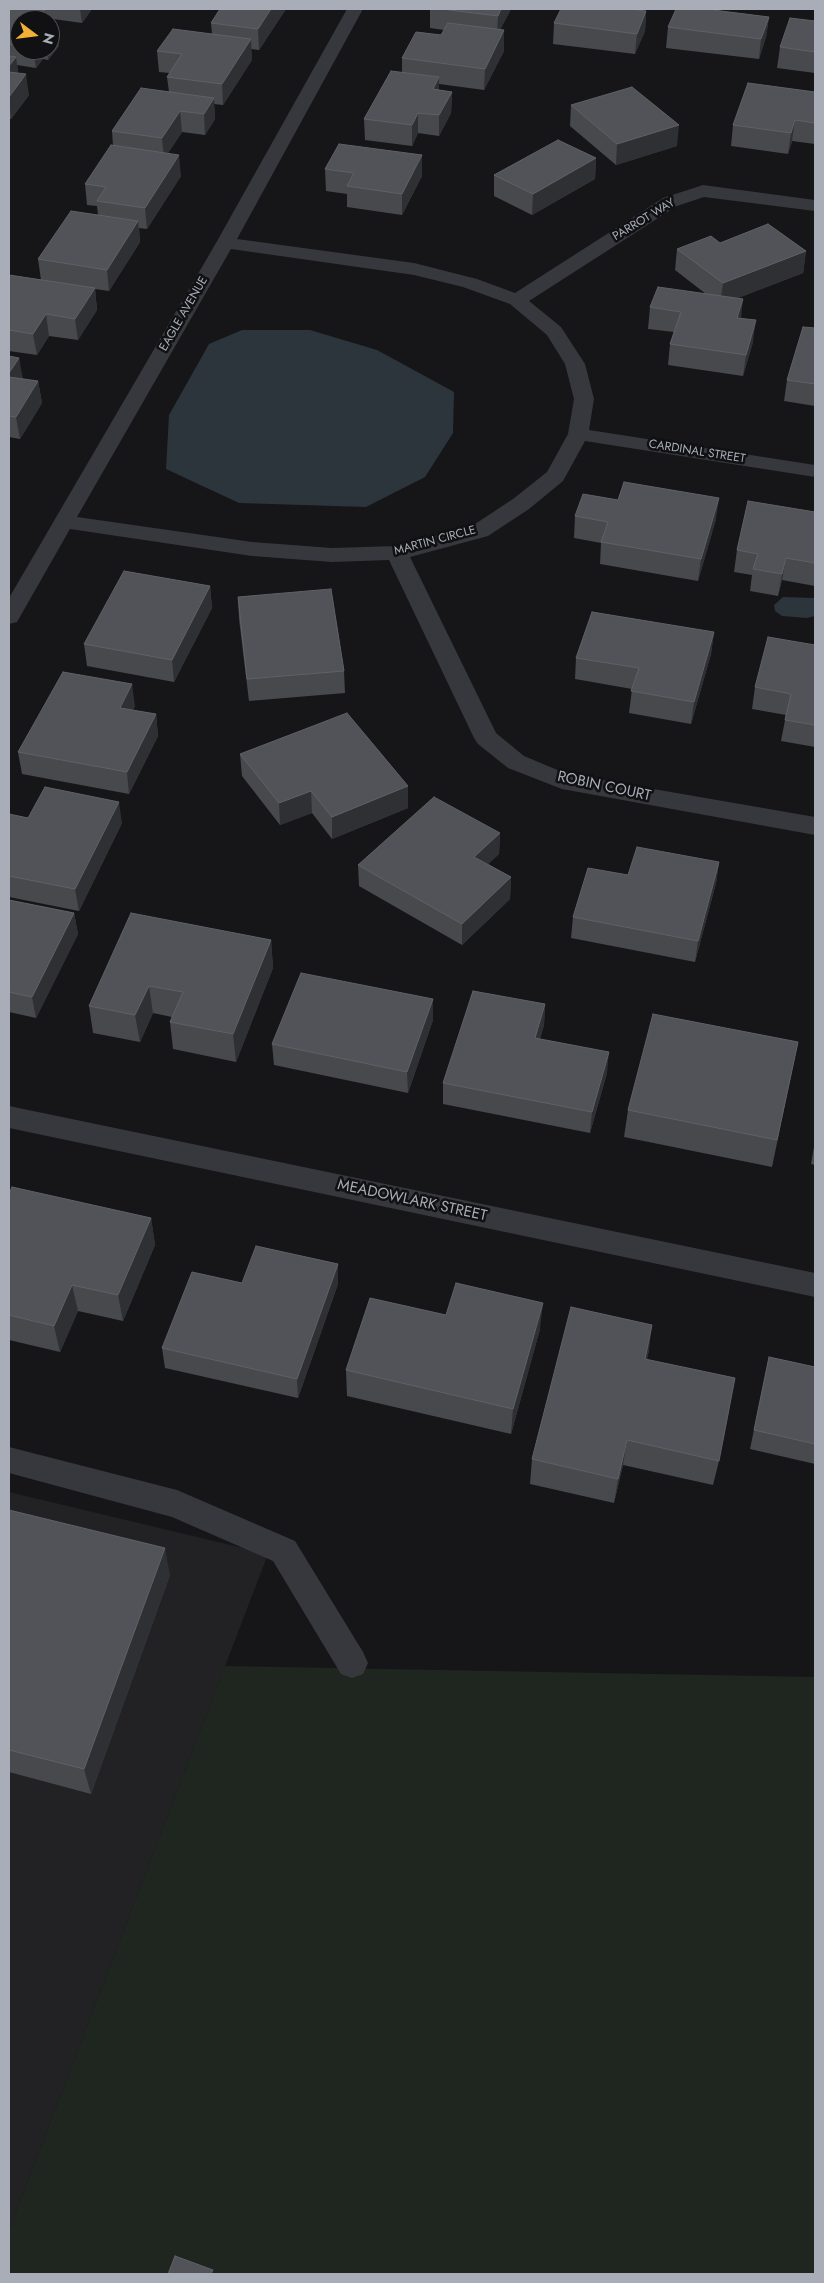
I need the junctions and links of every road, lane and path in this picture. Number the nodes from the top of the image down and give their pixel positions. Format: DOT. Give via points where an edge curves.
graph roads {
  1 [pos="355,9"];
  2 [pos="815,205"];
  3 [pos="225,243"];
  4 [pos="517,300"];
  5 [pos="578,434"];
  6 [pos="815,471"];
  7 [pos="64,522"];
  8 [pos="397,553"];
  9 [pos="9,617"];
  10 [pos="815,826"];
  11 [pos="9,1118"];
  12 [pos="815,1285"];
  13 [pos="9,1460"];
  14 [pos="352,1663"];
  1 -- 3 [label="street, EAGLE AVENUE"];
  2 -- 4 [label="street, PARROT WAY" via="703,192 670,202"];
  3 -- 4 [label="street, MARTIN CIRCLE" via="414,269 470,283"];
  3 -- 7 [label="street, EAGLE AVENUE"];
  4 -- 5 [label="street, MARTIN CIRCLE" via="554,331 575,364 584,400"];
  5 -- 6 [label="street, CARDINAL STREET"];
  5 -- 8 [label="street, MARTIN CIRCLE" via="556,476 522,504 480,531"];
  7 -- 8 [label="street, MARTIN CIRCLE" via="252,549 332,556"];
  7 -- 9 [label="street, EAGLE AVENUE"];
  8 -- 10 [label="street, ROBIN COURT" via="486,738 516,762 562,781"];
  11 -- 12 [label="street, MEADOWLARK STREET"];
  13 -- 14 [label="street" via="177,1504 284,1550"];
}
